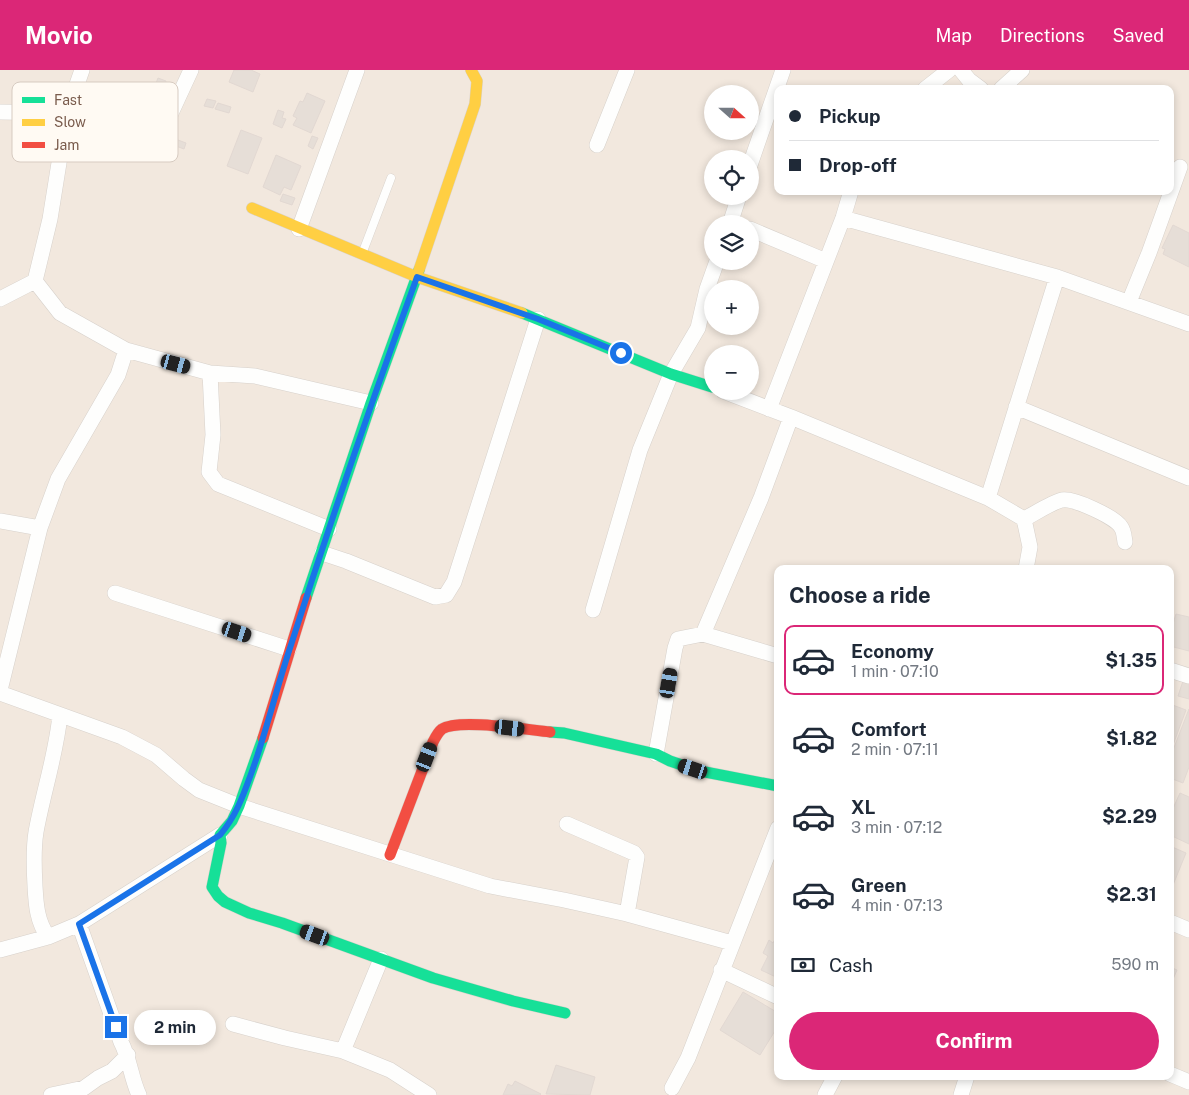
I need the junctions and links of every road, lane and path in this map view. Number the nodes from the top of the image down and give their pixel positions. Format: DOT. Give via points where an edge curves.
graph roads {
  1 [pos="82,70"];
  2 [pos="191,70"];
  3 [pos="358,70"];
  4 [pos="471,70"];
  5 [pos="627,70"];
  6 [pos="783,70"];
  7 [pos="949,70"];
  8 [pos="961,70"];
  9 [pos="1022,70"];
  10 [pos="78,82"];
  11 [pos="778,85"];
  12 [pos="930,85"];
  13 [pos="976,85"];
  14 [pos="1005,85"];
  15 [pos="774,96"];
  16 [pos="178,98"];
  17 [pos="597,145"];
  18 [pos="755,150"];
  19 [pos="59,162"];
  20 [pos="1180,167"];
  21 [pos="391,178"];
  22 [pos="1174,184"];
  23 [pos="850,195"];
  24 [pos="1170,195"];
  25 [pos="252,208"];
  26 [pos="843,218"];
  27 [pos="299,230"];
  28 [pos="759,233"];
  29 [pos="362,255"];
  30 [pos="826,261"];
  31 [pos="713,270"];
  32 [pos="417,277"];
  33 [pos="1057,277"];
  34 [pos="35,281"];
  35 [pos="0,298"];
  36 [pos="1129,302"];
  37 [pos="538,319"];
  38 [pos="1189,324"];
  39 [pos="126,350"];
  40 [pos="210,373"];
  41 [pos="671,374"];
  42 [pos="704,384"];
  43 [pos="746,400"];
  44 [pos="371,403"];
  45 [pos="1016,407"];
  46 [pos="770,409"];
  47 [pos="790,417"];
  48 [pos="1189,478"];
  49 [pos="988,498"];
  50 [pos="1024,519"];
  51 [pos="0,521"];
  52 [pos="40,528"];
  53 [pos="329,529"];
  54 [pos="1125,542"];
  55 [pos="322,553"];
  56 [pos="1027,565"];
  57 [pos="115,593"];
  58 [pos="593,610"];
  59 [pos="703,634"];
  60 [pos="289,649"];
  61 [pos="774,655"];
  62 [pos="2,671"];
  63 [pos="1174,671"];
  64 [pos="1189,676"];
  65 [pos="0,692"];
  66 [pos="60,715"];
  67 [pos="656,754"];
  68 [pos="774,785"];
  69 [pos="239,806"];
  70 [pos="567,824"];
  71 [pos="220,835"];
  72 [pos="774,838"];
  73 [pos="390,855"];
  74 [pos="627,914"];
  75 [pos="79,924"];
  76 [pos="1174,924"];
  77 [pos="1189,930"];
  78 [pos="48,937"];
  79 [pos="732,943"];
  80 [pos="0,950"];
  81 [pos="381,959"];
  82 [pos="721,970"];
  83 [pos="774,995"];
  84 [pos="565,1013"];
  85 [pos="233,1024"];
  86 [pos="343,1051"];
  87 [pos="128,1055"];
  88 [pos="1174,1076"];
  89 [pos="833,1080"];
  90 [pos="963,1080"];
  91 [pos="1189,1082"];
  92 [pos="672,1088"];
  93 [pos="415,1090"];
  94 [pos="81,1092"];
  95 [pos="51,1095"];
  96 [pos="139,1095"];
  97 [pos="429,1095"];
  98 [pos="825,1095"];
  99 [pos="961,1095"];
  1 -- 10 [label="street"];
  2 -- 16 [label="street"];
  3 -- 27 [label="street"];
  4 -- 32 [label="street" via="478,81 475,104"];
  5 -- 17 [label="street"];
  6 -- 11 [label="street"];
  7 -- 12 [label="street"];
  8 -- 13 [label="street"];
  9 -- 14 [label="street"];
  15 -- 18 [label="street"];
  19 -- 34 [label="street"];
  20 -- 22 [label="street"];
  21 -- 29 [label="lane"];
  23 -- 26 [label="street"];
  24 -- 36 [label="street"];
  25 -- 27 [label="street"];
  26 -- 30 [label="street"];
  26 -- 33 [label="street"];
  27 -- 29 [label="street"];
  28 -- 30 [label="street"];
  29 -- 32 [label="street"];
  30 -- 46 [label="street"];
  31 -- 41 [label="street" via="698,328"];
  32 -- 37 [label="street"];
  32 -- 44 [label="street"];
  33 -- 36 [label="street"];
  33 -- 45 [label="street"];
  34 -- 35 [label="street"];
  34 -- 39 [label="street" via="60,313"];
  36 -- 38 [label="street"];
  37 -- 41 [label="street"];
  37 -- 55 [label="street" via="454,582 446,596 435,597"];
  39 -- 40 [label="street"];
  39 -- 52 [label="street" via="118,375 58,479"];
  40 -- 44 [label="street" via="255,376"];
  40 -- 53 [label="street" via="213,436 209,472 218,484"];
  41 -- 42 [label="street"];
  41 -- 58 [label="street" via="640,450"];
  43 -- 46 [label="street"];
  44 -- 53 [label="street"];
  45 -- 48 [label="street"];
  45 -- 49 [label="street"];
  46 -- 47 [label="street"];
  47 -- 49 [label="street"];
  47 -- 59 [label="street" via="761,498"];
  49 -- 50 [label="street"];
  50 -- 54 [label="street" via="1060,500 1071,500 1120,524"];
  50 -- 56 [label="street" via="1030,547"];
  51 -- 52 [label="street"];
  52 -- 62 [label="street"];
  53 -- 55 [label="street"];
  55 -- 60 [label="street"];
  57 -- 60 [label="street"];
  59 -- 61 [label="street"];
  59 -- 67 [label="street" via="678,639"];
  60 -- 69 [label="street"];
  62 -- 65 [label="street"];
  63 -- 64 [label="street"];
  65 -- 66 [label="street"];
  66 -- 69 [label="street" via="122,737 156,755 200,790"];
  66 -- 78 [label="street" via="36,834 34,861 37,913"];
  67 -- 68 [label="street" via="693,769"];
  67 -- 73 [label="street" via="564,733 452,725 440,730 433,742"];
  69 -- 71 [label="street"];
  69 -- 73 [label="street"];
  70 -- 74 [label="street" via="637,857"];
  71 -- 75 [label="street"];
  71 -- 81 [label="street" via="212,887 218,896 240,909"];
  72 -- 79 [label="street"];
  73 -- 74 [label="street" via="490,886"];
  74 -- 79 [label="street"];
  75 -- 78 [label="street"];
  75 -- 87 [label="street"];
  76 -- 77 [label="street"];
  78 -- 80 [label="street"];
  79 -- 82 [label="street"];
  81 -- 84 [label="street" via="474,991"];
  81 -- 86 [label="street"];
  82 -- 83 [label="street"];
  82 -- 92 [label="street" via="688,1058"];
  85 -- 86 [label="street"];
  86 -- 93 [label="street" via="390,1070"];
  87 -- 94 [label="street" via="112,1071"];
  87 -- 96 [label="street"];
  88 -- 91 [label="street"];
  89 -- 98 [label="street"];
  90 -- 99 [label="street"];
  93 -- 97 [label="street"];
  94 -- 95 [label="street"];
}
